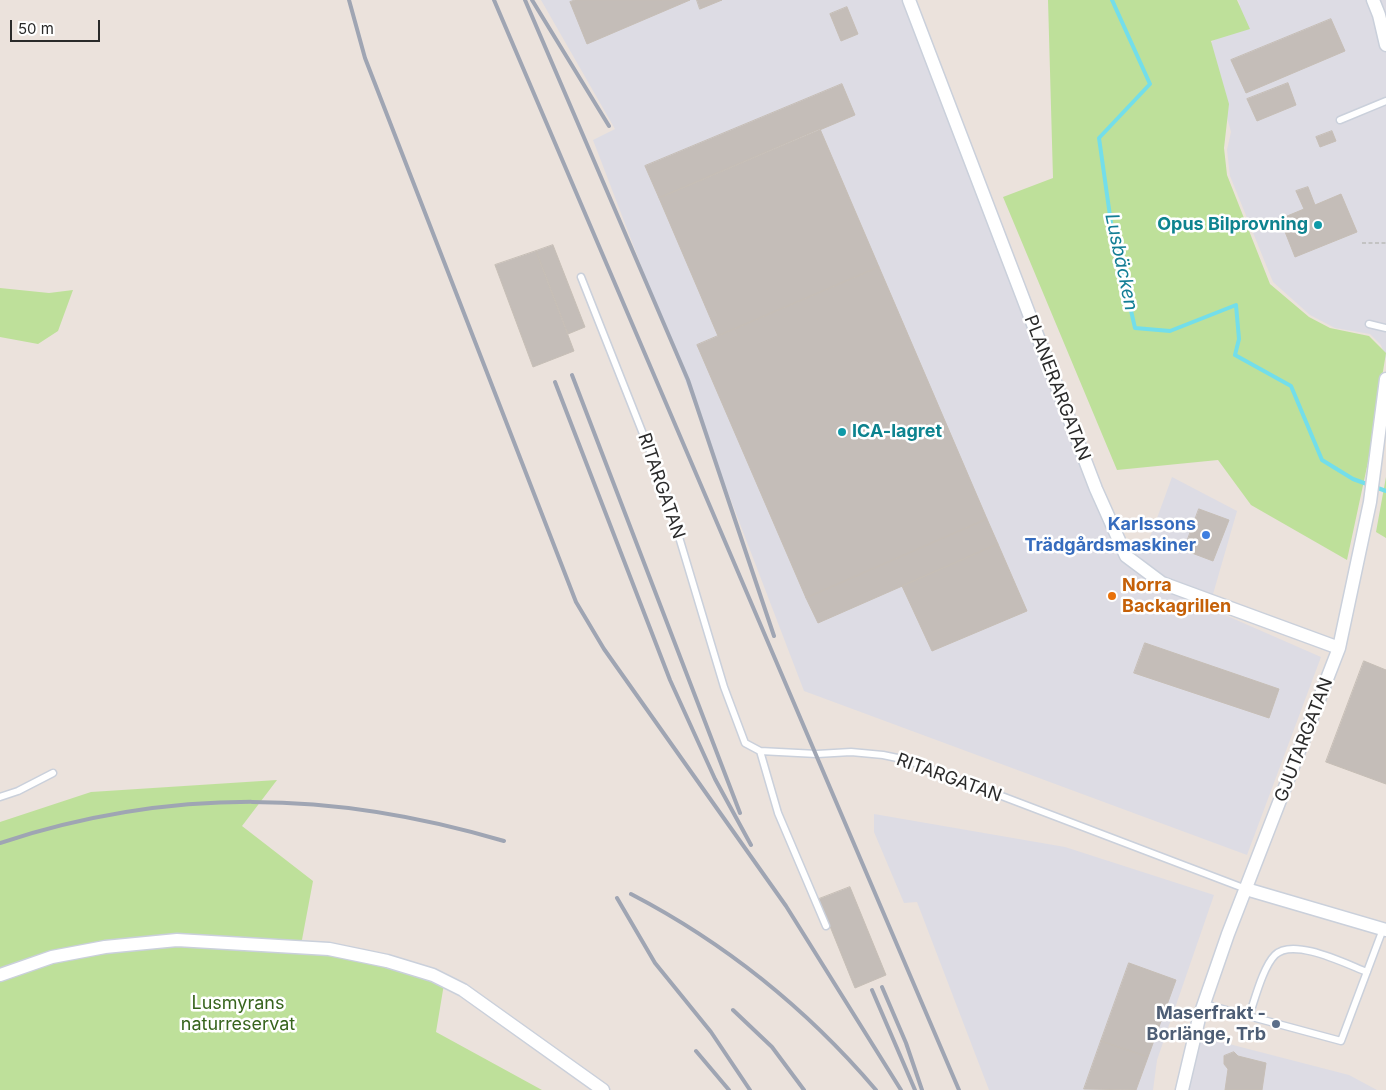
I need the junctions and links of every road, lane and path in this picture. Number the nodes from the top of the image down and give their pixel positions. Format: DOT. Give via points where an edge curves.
graph roads {
  1 [pos="909,0"];
  2 [pos="1373,0"];
  3 [pos="1386,45"];
  4 [pos="1386,101"];
  5 [pos="1340,120"];
  6 [pos="1362,242"];
  7 [pos="1386,242"];
  8 [pos="581,277"];
  9 [pos="1369,324"];
  10 [pos="1386,328"];
  11 [pos="1386,379"];
  12 [pos="1385,400"];
  13 [pos="1339,648"];
  14 [pos="760,751"];
  15 [pos="53,773"];
  16 [pos="0,797"];
  17 [pos="1246,889"];
  18 [pos="826,926"];
  19 [pos="1385,930"];
  20 [pos="1367,972"];
  21 [pos="0,975"];
  22 [pos="1204,1004"];
  23 [pos="1249,1016"];
  24 [pos="603,1090"];
  25 [pos="1182,1090"];
  1 -- 13 [label="street, PLANERARGATAN" via="1096,489 1126,556 1162,584"];
  2 -- 3 [label="street"];
  4 -- 5 [label="lane"];
  6 -- 7 [label="path"];
  8 -- 14 [label="lane, RITARGATAN" via="664,487 724,687 745,743"];
  9 -- 10 [label="lane"];
  11 -- 12 [label="street, GJUTARGATAN"];
  12 -- 13 [label="street, GJUTARGATAN" via="1370,502"];
  13 -- 17 [label="street, GJUTARGATAN"];
  14 -- 17 [label="lane, RITARGATAN" via="850,752 907,760"];
  14 -- 18 [label="lane" via="778,813"];
  15 -- 16 [label="lane"];
  17 -- 19 [label="street, RITARGATAN"];
  17 -- 22 [label="street, GJUTARGATAN"];
  19 -- 20 [label="lane"];
  20 -- 23 [label="lane" via="1301,948 1286,948 1275,955 1268,966"];
  20 -- 23 [label="lane" via="1341,1041"];
  21 -- 24 [label="street" via="52,957 105,947 178,940 329,949 433,975 492,1009 513,1028"];
  22 -- 23 [label="lane"];
  22 -- 25 [label="street, GJUTARGATAN"];
}
